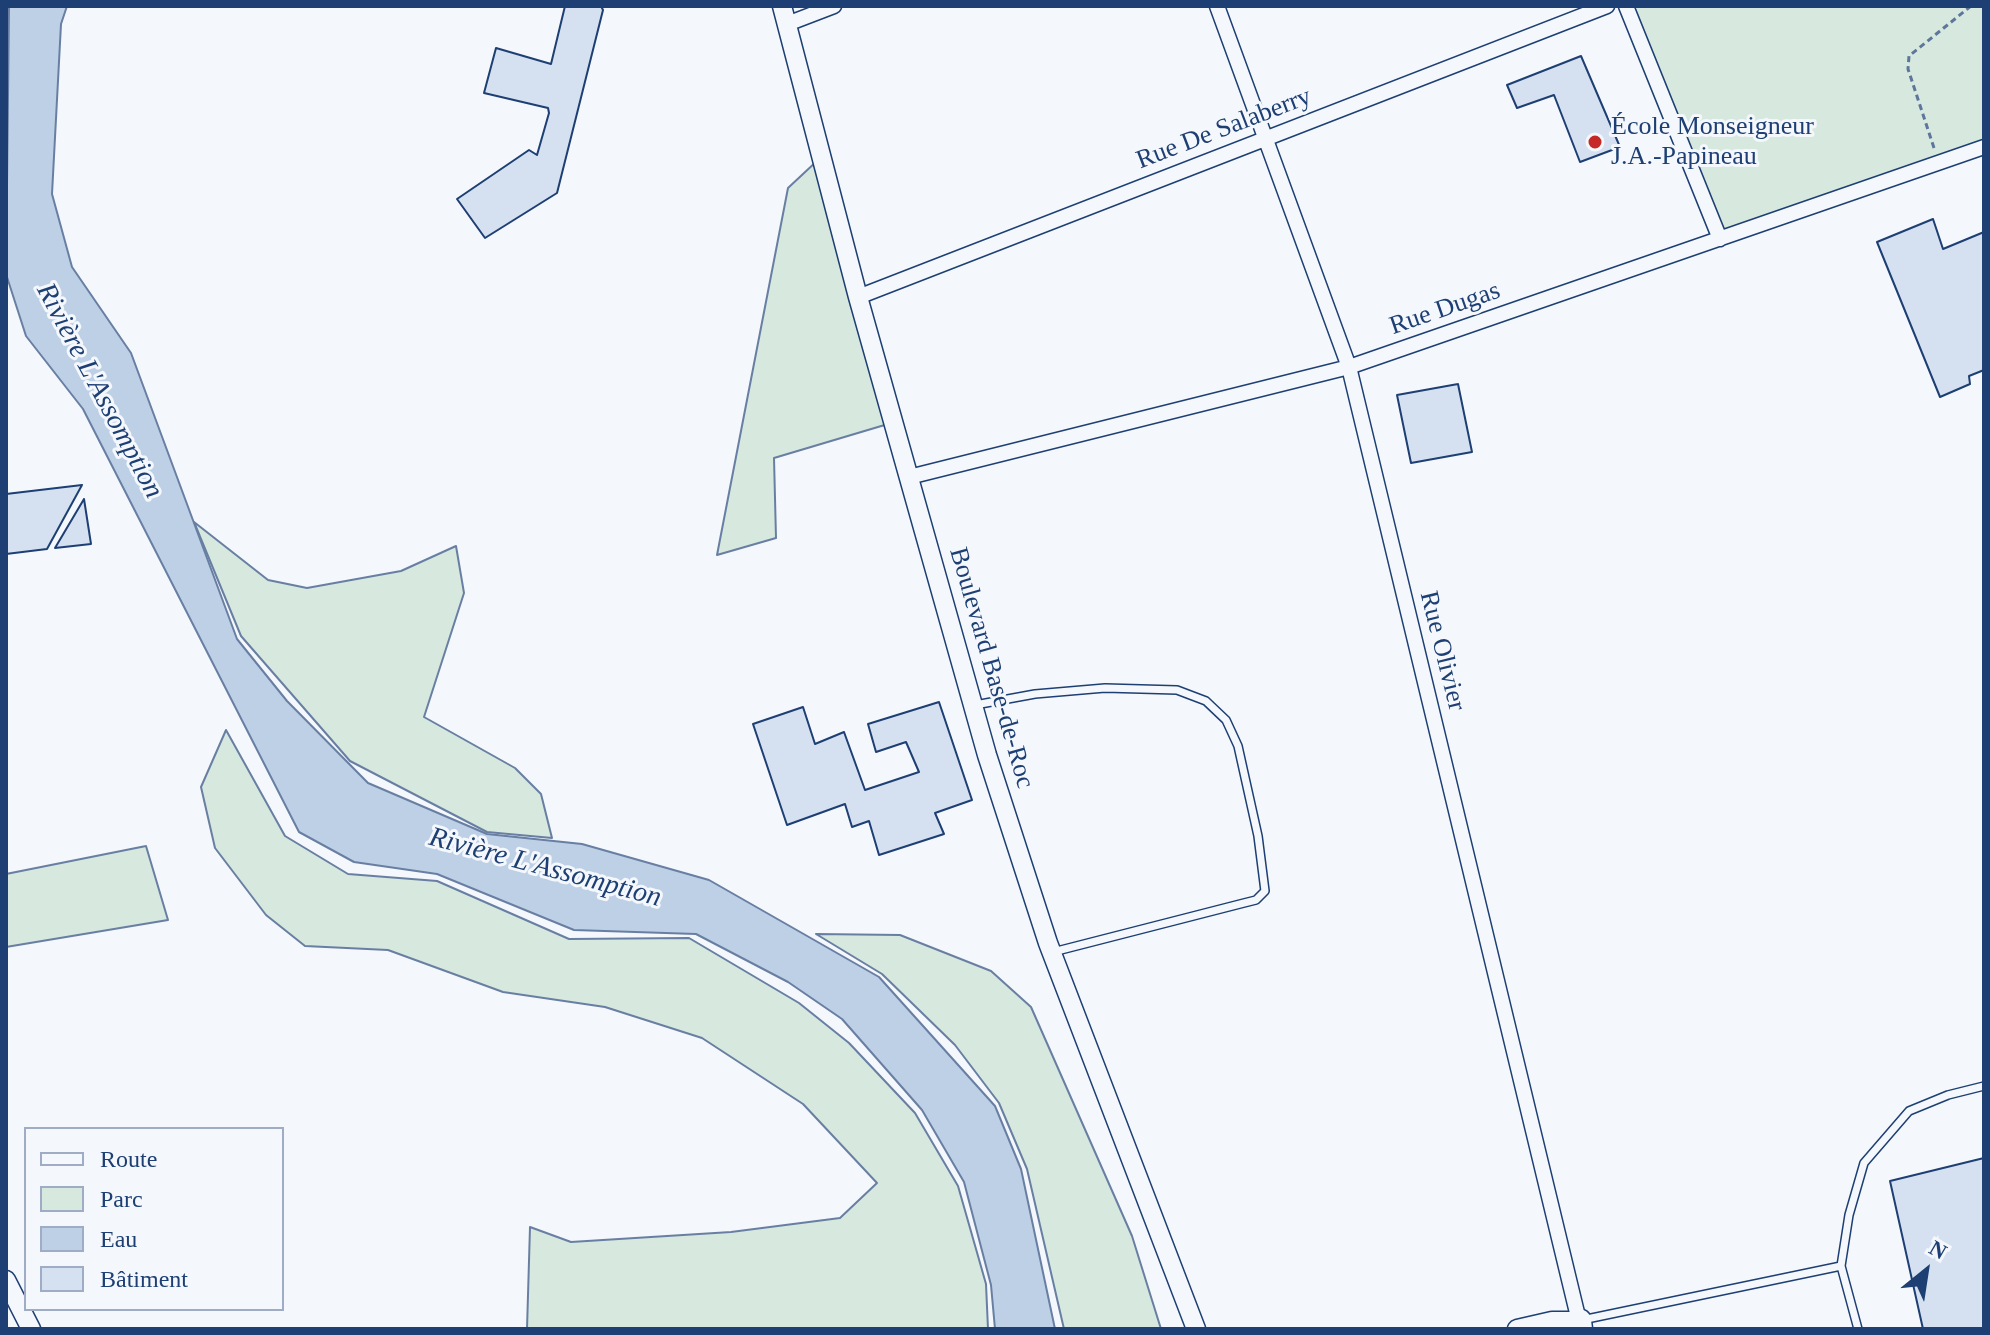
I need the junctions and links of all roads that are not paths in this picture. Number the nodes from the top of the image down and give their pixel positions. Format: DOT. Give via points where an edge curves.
graph roads {
  1 [pos="834,6"];
  2 [pos="1217,6"];
  3 [pos="1607,6"];
  4 [pos="1626,6"];
  5 [pos="785,15"];
  6 [pos="1265,139"];
  7 [pos="1984,147"];
  8 [pos="1720,239"];
  9 [pos="858,297"];
  10 [pos="1349,367"];
  11 [pos="909,477"];
  12 [pos="973,706"];
  13 [pos="1052,953"];
  14 [pos="1984,1086"];
  15 [pos="1841,1266"];
  16 [pos="6,1280"];
  17 [pos="1575,1326"];
  18 [pos="31,1329"];
  19 [pos="1196,1329"];
  20 [pos="1517,1329"];
  21 [pos="1858,1329"];
  1 -- 5 [label="street"];
  2 -- 6 [label="street, Rue Olivier"];
  3 -- 6 [label="street, Rue De Salaberry"];
  4 -- 8 [label="street"];
  5 -- 9 [label="street, Boulevard Base-de-Roc"];
  6 -- 9 [label="street, Rue De Salaberry"];
  6 -- 10 [label="street, Rue Olivier"];
  7 -- 8 [label="street, Rue Dugas"];
  8 -- 10 [label="street, Rue Dugas"];
  9 -- 11 [label="street, Boulevard Base-de-Roc"];
  10 -- 11 [label="street, Rue Dugas"];
  10 -- 17 [label="street, Rue Olivier"];
  11 -- 12 [label="street, Boulevard Base-de-Roc"];
  12 -- 13 [label="street, Boulevard Base-de-Roc"];
  12 -- 13 [label="lane" via="1105,688 1177,690 1206,701 1226,720 1238,746 1265,891 1256,900"];
  13 -- 19 [label="street, Boulevard Base-de-Roc"];
  14 -- 15 [label="lane" via="1909,1111 1864,1163"];
  15 -- 17 [label="lane"];
  15 -- 21 [label="lane"];
  16 -- 18 [label="street"];
  17 -- 20 [label="street" via="1552,1321"];
}
